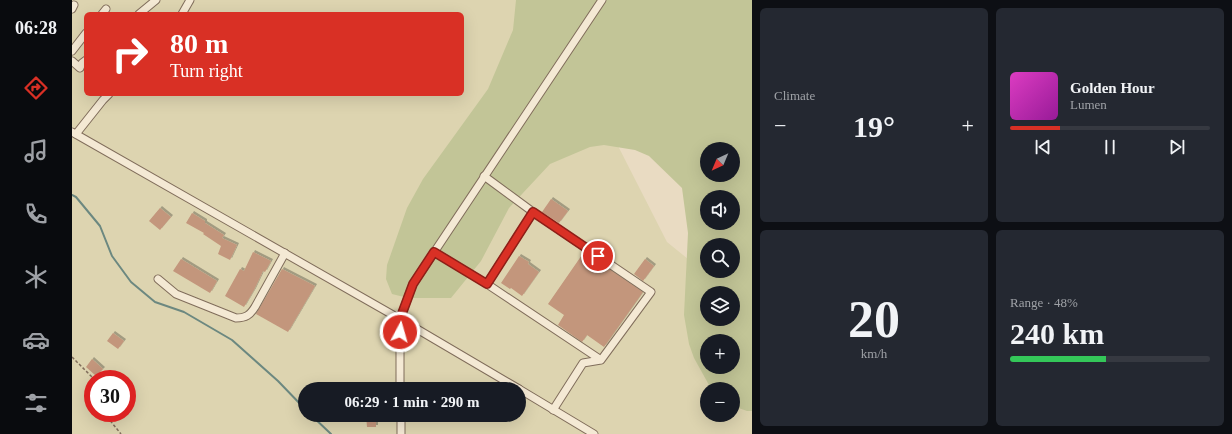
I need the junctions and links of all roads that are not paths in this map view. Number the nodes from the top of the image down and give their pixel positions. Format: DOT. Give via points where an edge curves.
graph roads {
  1 [pos="156,0"];
  2 [pos="190,0"];
  3 [pos="602,0"];
  4 [pos="141,12"];
  5 [pos="183,12"];
  6 [pos="84,36"];
  7 [pos="72,51"];
  8 [pos="72,61"];
  9 [pos="84,62"];
  10 [pos="107,96"];
  11 [pos="74,133"];
  12 [pos="484,176"];
  13 [pos="533,212"];
  14 [pos="434,252"];
  15 [pos="285,253"];
  16 [pos="158,279"];
  17 [pos="487,284"];
  18 [pos="400,319"];
  19 [pos="584,348"];
  20 [pos="601,360"];
  21 [pos="583,363"];
  22 [pos="400,382"];
  23 [pos="507,382"];
  24 [pos="526,393"];
  25 [pos="553,410"];
  26 [pos="401,422"];
  27 [pos="401,434"];
  28 [pos="594,434"];
  1 -- 4 [label="street"];
  2 -- 5 [label="street"];
  3 -- 12 [label="street"];
  6 -- 7 [label="street"];
  8 -- 9 [label="street" via="80,68"];
  10 -- 11 [label="street"];
  11 -- 15 [label="street"];
  12 -- 13 [label="street"];
  12 -- 14 [label="street"];
  13 -- 17 [label="street"];
  13 -- 20 [label="street" via="651,292"];
  14 -- 17 [label="street"];
  14 -- 18 [label="street" via="413,284"];
  15 -- 16 [label="street" via="256,307 244,318 236,318 186,299"];
  15 -- 18 [label="street"];
  17 -- 19 [label="street"];
  18 -- 22 [label="street"];
  18 -- 23 [label="street"];
  19 -- 20 [label="street"];
  19 -- 21 [label="street"];
  20 -- 21 [label="street"];
  21 -- 25 [label="street"];
  24 -- 25 [label="street"];
  25 -- 28 [label="street"];
  26 -- 27 [label="street"];
}
